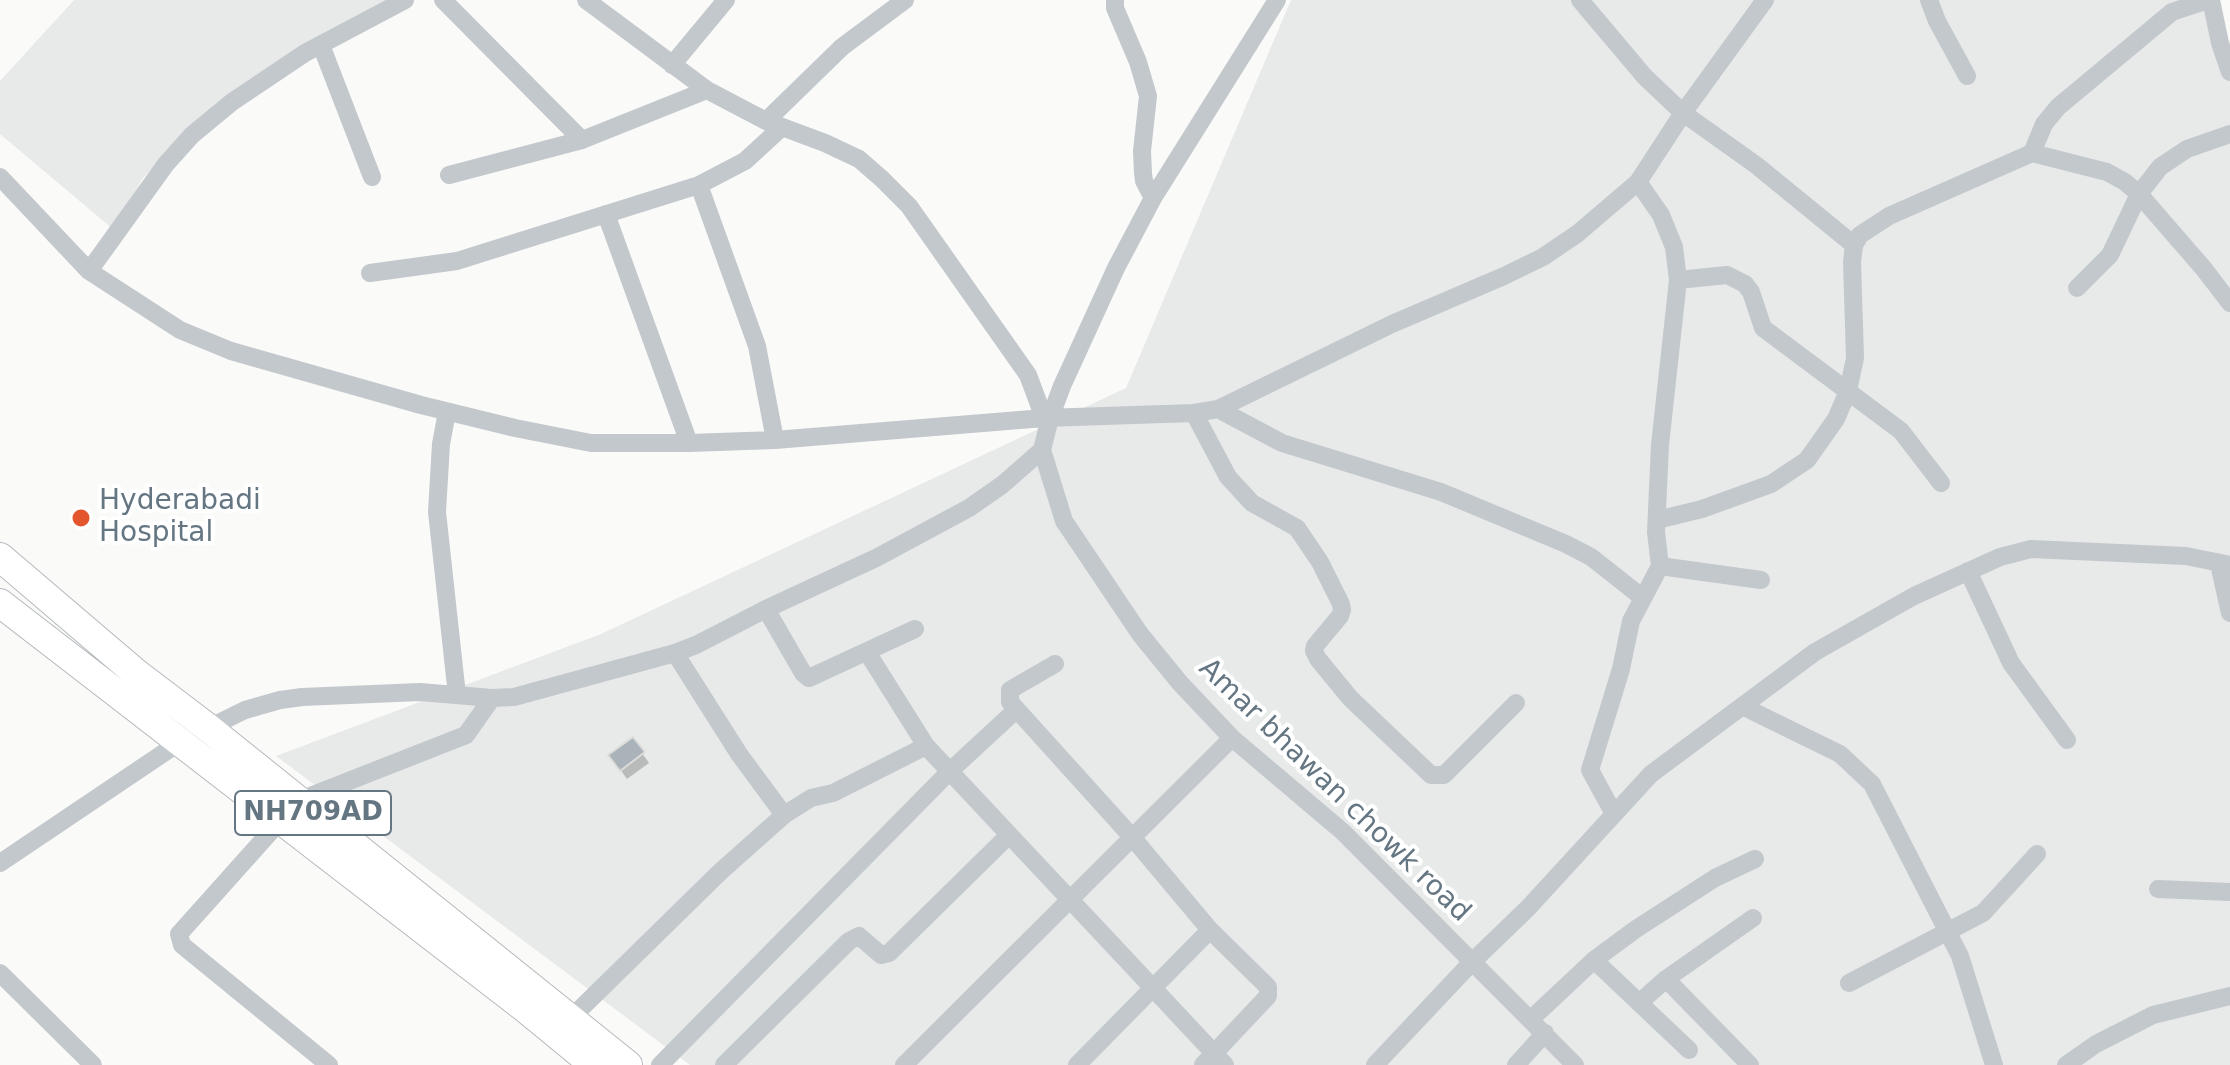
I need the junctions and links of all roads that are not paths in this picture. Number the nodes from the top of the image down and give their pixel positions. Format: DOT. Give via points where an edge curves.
graph roads {
  1 [pos="405,0"];
  2 [pos="443,0"];
  3 [pos="586,0"];
  4 [pos="726,0"];
  5 [pos="905,0"];
  6 [pos="1115,0"];
  7 [pos="1277,0"];
  8 [pos="1580,0"];
  9 [pos="1765,0"];
  10 [pos="1929,0"];
  11 [pos="2209,0"];
  12 [pos="321,45"];
  13 [pos="672,65"];
  14 [pos="2230,72"];
  15 [pos="1967,76"];
  16 [pos="707,90"];
  17 [pos="1683,113"];
  18 [pos="774,124"];
  19 [pos="2230,134"];
  20 [pos="582,140"];
  21 [pos="2032,153"];
  22 [pos="449,175"];
  23 [pos="0,177"];
  24 [pos="372,177"];
  25 [pos="1638,182"];
  26 [pos="699,185"];
  27 [pos="2139,194"];
  28 [pos="1153,198"];
  29 [pos="606,214"];
  30 [pos="1854,245"];
  31 [pos="89,271"];
  32 [pos="370,273"];
  33 [pos="1678,280"];
  34 [pos="2077,288"];
  35 [pos="2230,303"];
  36 [pos="1848,391"];
  37 [pos="1218,409"];
  38 [pos="447,412"];
  39 [pos="1194,413"];
  40 [pos="1047,418"];
  41 [pos="775,440"];
  42 [pos="689,443"];
  43 [pos="1042,450"];
  44 [pos="1941,483"];
  45 [pos="1657,520"];
  46 [pos="0,557"];
  47 [pos="2224,564"];
  48 [pos="1660,566"];
  49 [pos="1968,571"];
  50 [pos="1761,580"];
  51 [pos="1643,598"];
  52 [pos="0,603"];
  53 [pos="766,609"];
  54 [pos="2230,613"];
  55 [pos="915,629"];
  56 [pos="867,652"];
  57 [pos="675,653"];
  58 [pos="1055,664"];
  59 [pos="457,695"];
  60 [pos="492,698"];
  61 [pos="1516,703"];
  62 [pos="1742,706"];
  63 [pos="1016,710"];
  64 [pos="207,727"];
  65 [pos="1232,738"];
  66 [pos="2067,740"];
  67 [pos="180,742"];
  68 [pos="926,746"];
  69 [pos="950,771"];
  70 [pos="290,811"];
  71 [pos="1614,814"];
  72 [pos="784,815"];
  73 [pos="1009,835"];
  74 [pos="1132,837"];
  75 [pos="2037,854"];
  76 [pos="1755,859"];
  77 [pos="0,863"];
  78 [pos="2158,889"];
  79 [pos="2230,892"];
  80 [pos="1070,898"];
  81 [pos="1753,918"];
  82 [pos="1210,930"];
  83 [pos="1947,930"];
  84 [pos="1594,960"];
  85 [pos="1471,963"];
  86 [pos="0,973"];
  87 [pos="1666,979"];
  88 [pos="1849,983"];
  89 [pos="1154,987"];
  90 [pos="2230,996"];
  91 [pos="1639,1003"];
  92 [pos="1530,1020"];
  93 [pos="1545,1033"];
  94 [pos="580,1046"];
  95 [pos="1689,1050"];
  96 [pos="1214,1061"];
  97 [pos="93,1065"];
  98 [pos="329,1065"];
  99 [pos="628,1065"];
  100 [pos="660,1065"];
  101 [pos="724,1065"];
  102 [pos="904,1065"];
  103 [pos="1077,1065"];
  104 [pos="1375,1065"];
  105 [pos="1516,1065"];
  106 [pos="1575,1065"];
  107 [pos="1750,1065"];
  108 [pos="1994,1065"];
  109 [pos="2066,1065"];
  1 -- 12 [label="street"];
  2 -- 20 [label="street"];
  3 -- 13 [label="street"];
  4 -- 13 [label="street"];
  5 -- 18 [label="street" via="842,47"];
  6 -- 28 [label="street" via="1148,96 1143,173"];
  7 -- 28 [label="street"];
  8 -- 17 [label="street"];
  9 -- 17 [label="street"];
  10 -- 15 [label="street"];
  11 -- 14 [label="street"];
  11 -- 21 [label="street" via="2172,12 2058,107"];
  12 -- 24 [label="street"];
  12 -- 31 [label="street" via="232,102 192,135"];
  13 -- 16 [label="street"];
  16 -- 18 [label="street"];
  16 -- 20 [label="street"];
  17 -- 25 [label="street"];
  17 -- 30 [label="street"];
  18 -- 26 [label="street" via="745,161"];
  18 -- 40 [label="street" via="859,159 909,206 1032,382"];
  19 -- 27 [label="street" via="2172,157"];
  20 -- 22 [label="street"];
  21 -- 27 [label="street" via="2107,172"];
  21 -- 30 [label="street" via="1889,216"];
  23 -- 31 [label="street"];
  25 -- 33 [label="street" via="1661,215 1674,247"];
  25 -- 37 [label="street" via="1543,257"];
  26 -- 29 [label="street"];
  26 -- 41 [label="street" via="757,346"];
  27 -- 34 [label="street" via="2110,255"];
  27 -- 35 [label="street"];
  28 -- 40 [label="street"];
  29 -- 32 [label="street" via="457,261"];
  29 -- 42 [label="street"];
  30 -- 36 [label="street" via="1855,358"];
  31 -- 38 [label="street" via="208,343"];
  33 -- 36 [label="street" via="1727,275 1737,279 1751,292 1763,328"];
  33 -- 45 [label="street"];
  36 -- 44 [label="street" via="1901,431"];
  36 -- 45 [label="street" via="1807,460 1771,484"];
  37 -- 39 [label="street"];
  37 -- 51 [label="street" via="1282,443 1441,492 1566,544"];
  38 -- 42 [label="street" via="591,443"];
  38 -- 59 [label="street" via="437,512"];
  39 -- 40 [label="street"];
  39 -- 61 [label="street" via="1228,477 1252,503 1297,528 1320,562 1342,610 1315,646 1318,659 1350,698 1431,775 1444,775"];
  40 -- 41 [label="street"];
  40 -- 43 [label="street"];
  41 -- 42 [label="street"];
  43 -- 53 [label="street" via="969,508"];
  43 -- 65 [label="street, Amar bhawan chowk road" via="1055,500 1071,533 1140,634"];
  45 -- 48 [label="street"];
  46 -- 64 [label="highway, NH709AD"];
  47 -- 49 [label="street" via="2186,556 2031,549"];
  47 -- 54 [label="street"];
  48 -- 50 [label="street"];
  48 -- 51 [label="street"];
  49 -- 62 [label="street" via="1815,652"];
  49 -- 66 [label="street" via="2011,663"];
  51 -- 71 [label="street" via="1631,621 1590,770"];
  52 -- 67 [label="highway, NH709AD"];
  53 -- 56 [label="street" via="809,678"];
  53 -- 57 [label="street"];
  55 -- 56 [label="street"];
  56 -- 68 [label="street"];
  57 -- 60 [label="street" via="534,692"];
  57 -- 72 [label="street"];
  58 -- 63 [label="street" via="1010,690 1008,699"];
  59 -- 60 [label="street"];
  59 -- 64 [label="street" via="420,692 280,700"];
  60 -- 70 [label="street" via="466,735"];
  62 -- 71 [label="street" via="1651,774"];
  62 -- 83 [label="street" via="1840,754 1872,784"];
  63 -- 69 [label="street"];
  63 -- 74 [label="street"];
  64 -- 67 [label="street"];
  64 -- 70 [label="highway, NH709AD"];
  65 -- 74 [label="street"];
  65 -- 85 [label="street, Amar bhawan chowk road" via="1343,832"];
  67 -- 70 [label="highway, NH709AD"];
  67 -- 77 [label="street"];
  68 -- 69 [label="street"];
  68 -- 72 [label="street"];
  69 -- 73 [label="street"];
  69 -- 100 [label="street"];
  70 -- 94 [label="highway, NH709AD"];
  70 -- 98 [label="street" via="178,937"];
  71 -- 85 [label="street"];
  72 -- 94 [label="street" via="720,872"];
  73 -- 80 [label="street"];
  73 -- 101 [label="street" via="889,953 881,955 859,936 849,941"];
  74 -- 80 [label="street"];
  74 -- 82 [label="street"];
  75 -- 83 [label="street" via="1983,913"];
  76 -- 84 [label="street" via="1715,878"];
  78 -- 79 [label="street"];
  80 -- 89 [label="street"];
  80 -- 102 [label="street"];
  81 -- 87 [label="street"];
  82 -- 89 [label="street"];
  82 -- 96 [label="street" via="1269,992"];
  83 -- 88 [label="street"];
  83 -- 108 [label="street"];
  84 -- 91 [label="street"];
  84 -- 92 [label="street"];
  85 -- 92 [label="street, Amar bhawan chowk road"];
  85 -- 104 [label="street"];
  86 -- 97 [label="street"];
  87 -- 91 [label="street"];
  87 -- 107 [label="street"];
  89 -- 96 [label="street"];
  89 -- 103 [label="street"];
  90 -- 109 [label="street" via="2153,1015"];
  91 -- 95 [label="street"];
  92 -- 93 [label="street, Amar bhawan chowk road"];
  93 -- 105 [label="street"];
  93 -- 106 [label="street, Amar bhawan chowk road"];
  94 -- 99 [label="highway, NH709AD"];
}
